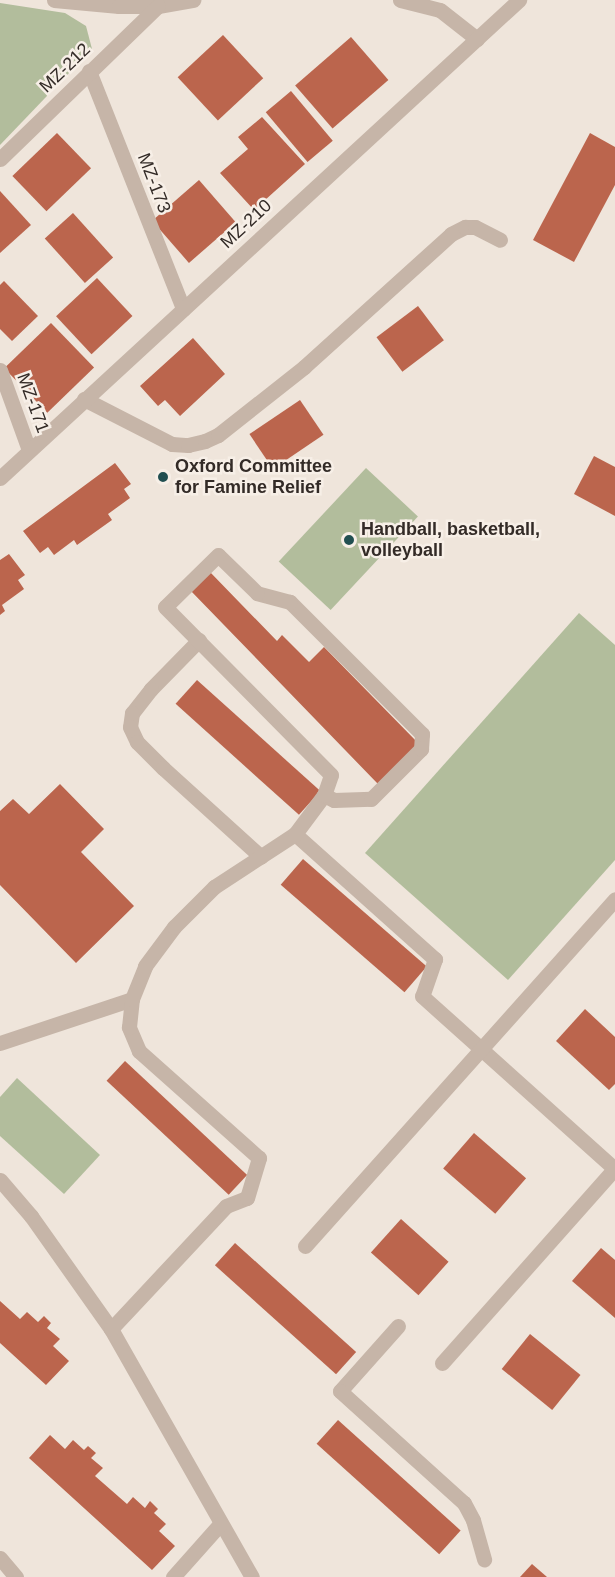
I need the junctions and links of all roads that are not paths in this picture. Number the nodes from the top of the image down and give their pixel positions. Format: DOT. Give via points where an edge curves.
graph roads {
  1 [pos="54,0"];
  2 [pos="193,0"];
  3 [pos="400,0"];
  4 [pos="519,0"];
  5 [pos="158,6"];
  6 [pos="477,39"];
  7 [pos="89,71"];
  8 [pos="0,159"];
  9 [pos="500,240"];
  10 [pos="183,309"];
  11 [pos="0,370"];
  12 [pos="84,399"];
  13 [pos="29,450"];
  14 [pos="0,478"];
  15 [pos="199,640"];
  16 [pos="324,795"];
  17 [pos="296,834"];
  18 [pos="261,857"];
  19 [pos="615,899"];
  20 [pos="132,999"];
  21 [pos="0,1043"];
  22 [pos="480,1050"];
  23 [pos="615,1169"];
  24 [pos="0,1179"];
  25 [pos="305,1246"];
  26 [pos="398,1326"];
  27 [pos="111,1329"];
  28 [pos="442,1364"];
  29 [pos="220,1524"];
  30 [pos="0,1558"];
  31 [pos="484,1559"];
  32 [pos="16,1577"];
  33 [pos="173,1577"];
  34 [pos="252,1577"];
  1 -- 5 [label="street"];
  2 -- 5 [label="street"];
  3 -- 6 [label="street" via="440,10"];
  4 -- 6 [label="street, MZ-210"];
  5 -- 7 [label="street, MZ-212"];
  6 -- 10 [label="street, MZ-210"];
  7 -- 8 [label="street, MZ-212"];
  7 -- 10 [label="street, MZ-173"];
  9 -- 12 [label="street" via="475,227 451,234 304,366 206,441 172,444"];
  10 -- 12 [label="street, MZ-210"];
  11 -- 13 [label="street, MZ-171"];
  12 -- 13 [label="street, MZ-210"];
  13 -- 14 [label="street, MZ-210"];
  15 -- 16 [label="street" via="331,775"];
  15 -- 16 [label="street" via="165,607 218,555 257,593 290,602 422,734 422,748 371,799 334,800"];
  15 -- 18 [label="street" via="132,713 130,728 137,742 163,768"];
  16 -- 17 [label="street"];
  17 -- 18 [label="street"];
  17 -- 22 [label="street" via="435,959 422,996"];
  18 -- 20 [label="street" via="214,887 174,927 145,966"];
  19 -- 22 [label="street"];
  20 -- 21 [label="street"];
  20 -- 27 [label="street" via="129,1027 139,1051 259,1158 247,1198 226,1206"];
  22 -- 23 [label="street"];
  22 -- 25 [label="street"];
  23 -- 28 [label="street"];
  24 -- 27 [label="street"];
  26 -- 31 [label="street" via="340,1390 464,1503"];
  27 -- 29 [label="street"];
  29 -- 33 [label="street"];
  29 -- 34 [label="street"];
  30 -- 32 [label="street"];
}
